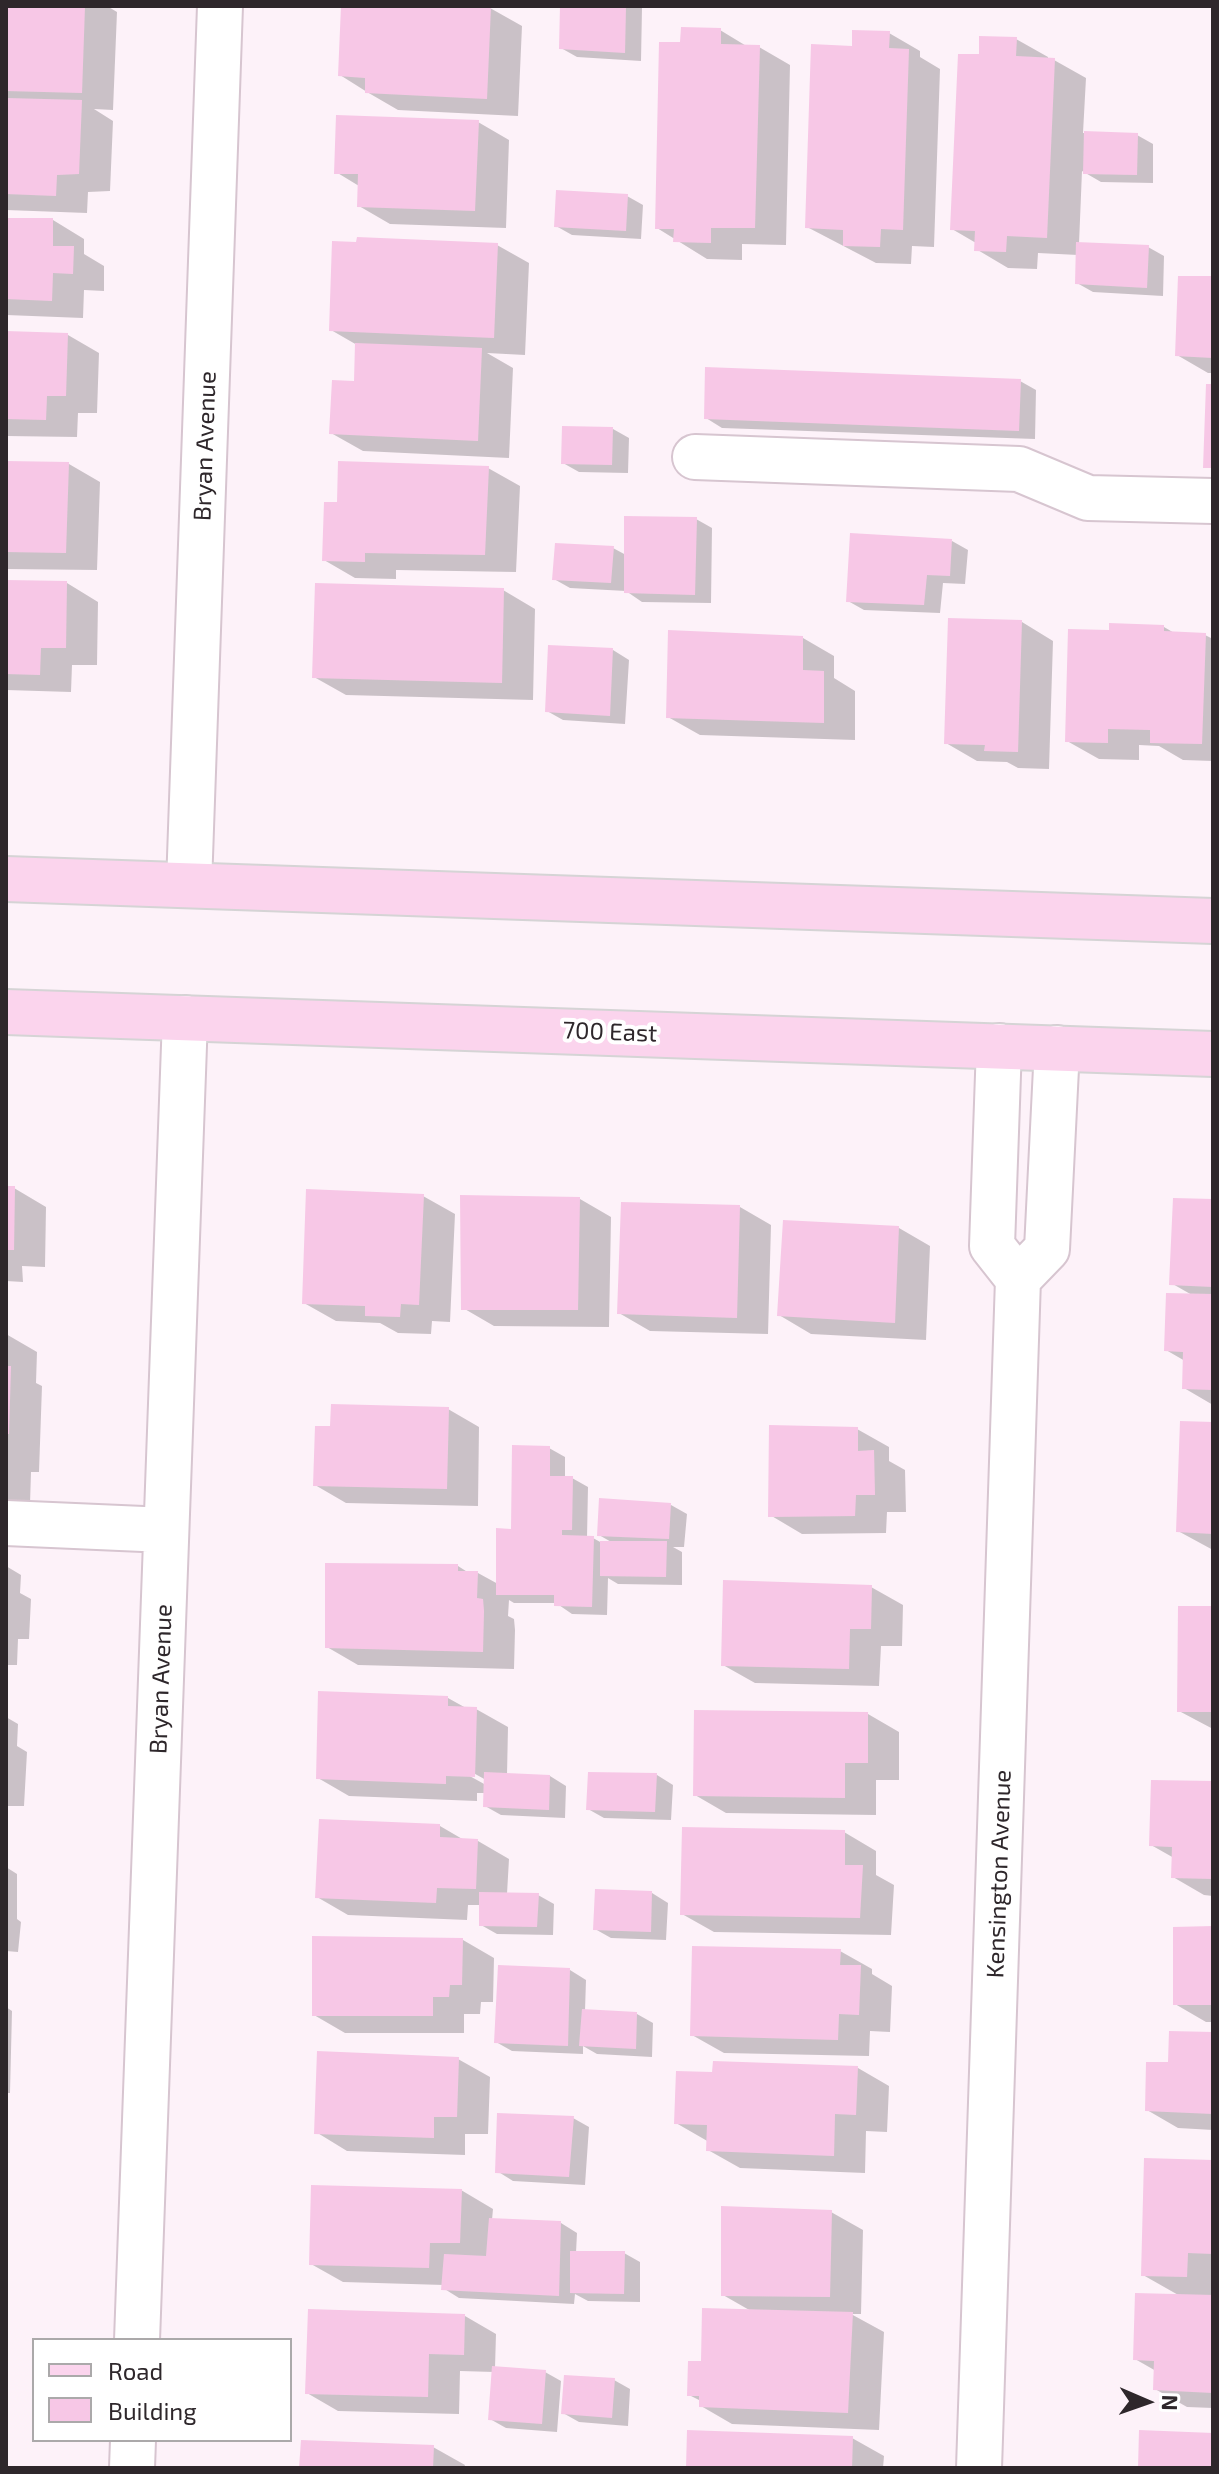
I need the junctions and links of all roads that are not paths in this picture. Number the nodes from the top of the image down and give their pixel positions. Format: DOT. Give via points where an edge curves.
graph roads {
  1 [pos="220,6"];
  2 [pos="695,457"];
  3 [pos="1213,501"];
  4 [pos="6,879"];
  5 [pos="189,885"];
  6 [pos="1213,921"];
  7 [pos="6,1012"];
  8 [pos="185,1018"];
  9 [pos="999,1046"];
  10 [pos="1057,1048"];
  11 [pos="1213,1054"];
  12 [pos="1018,1279"];
  13 [pos="6,1523"];
  14 [pos="166,1530"];
  15 [pos="137,2338"];
  16 [pos="133,2442"];
  17 [pos="132,2468"];
  18 [pos="979,2468"];
  1 -- 5 [label="street, Bryan Avenue"];
  2 -- 3 [label="street" via="1019,469 1088,498"];
  4 -- 5 [label="main road"];
  5 -- 6 [label="main road"];
  7 -- 8 [label="main road, 700 East"];
  8 -- 9 [label="main road, 700 East"];
  8 -- 14 [label="street, Bryan Avenue"];
  9 -- 10 [label="main road, 700 East"];
  9 -- 12 [label="street" via="992,1246"];
  10 -- 11 [label="main road, 700 East"];
  10 -- 12 [label="street" via="1047,1249"];
  12 -- 18 [label="street, Kensington Avenue"];
  13 -- 14 [label="street"];
  14 -- 15 [label="street, Bryan Avenue"];
  16 -- 17 [label="street"];
}
